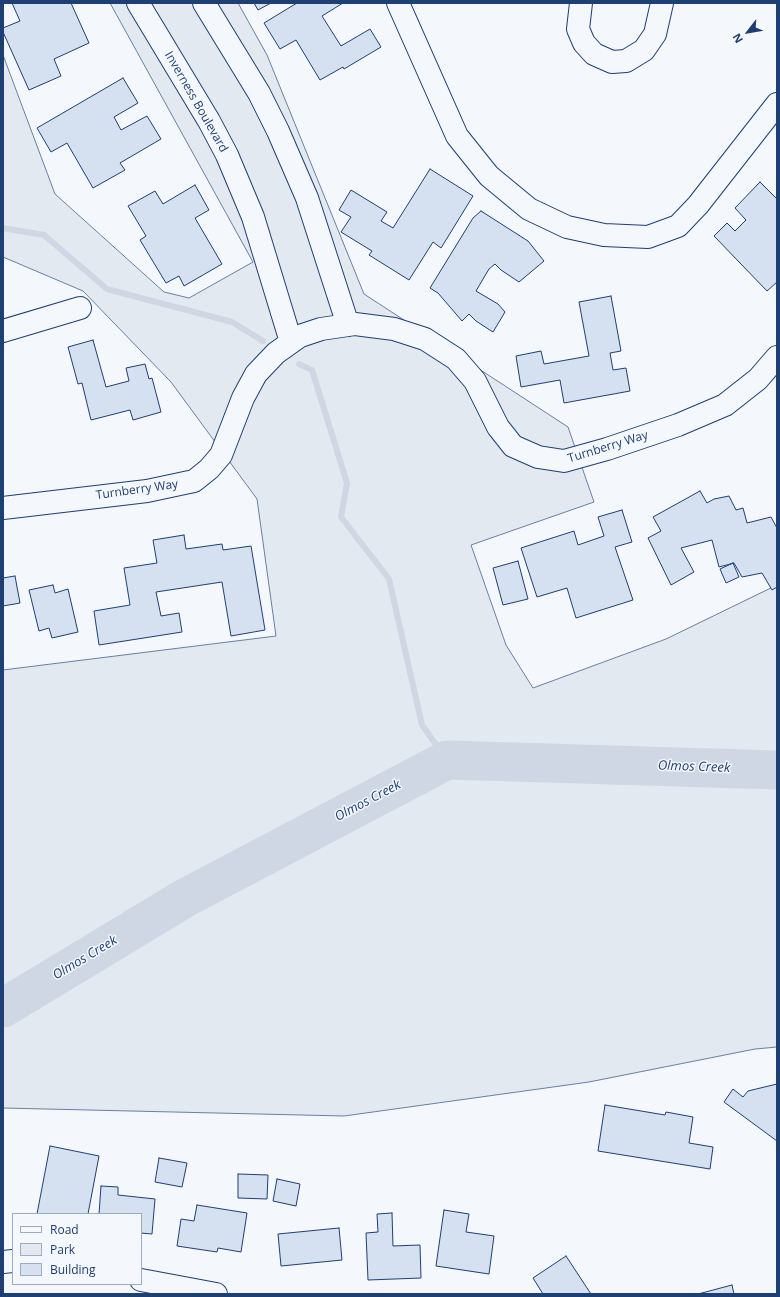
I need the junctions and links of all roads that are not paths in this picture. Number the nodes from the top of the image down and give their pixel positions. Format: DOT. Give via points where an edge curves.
graph roads {
  1 [pos="138,3"];
  2 [pos="204,3"];
  3 [pos="398,3"];
  4 [pos="581,3"];
  5 [pos="662,3"];
  6 [pos="777,104"];
  7 [pos="80,308"];
  8 [pos="348,325"];
  9 [pos="3,331"];
  10 [pos="291,342"];
  11 [pos="777,357"];
  12 [pos="3,508"];
  13 [pos="142,1280"];
  14 [pos="216,1294"];
  1 -- 10 [label="street, Inverness Boulevard" via="227,155 253,217"];
  2 -- 8 [label="street" via="259,93 278,131 306,198"];
  3 -- 6 [label="street" via="457,136 489,176 529,210 566,228 604,235 648,237 678,226 698,205"];
  4 -- 5 [label="street" via="578,29 584,43 594,54 612,62 626,61 644,50 655,34"];
  7 -- 9 [label="street"];
  8 -- 10 [label="street, Turnberry Way" via="321,329"];
  8 -- 11 [label="street, Turnberry Way" via="394,329 425,339 456,359 475,381 498,428 513,446 538,457 564,462 671,427 725,405 758,379"];
  10 -- 12 [label="street, Turnberry Way" via="276,352 256,374 243,398 221,454 194,481 148,491"];
  13 -- 14 [label="street"];
}
